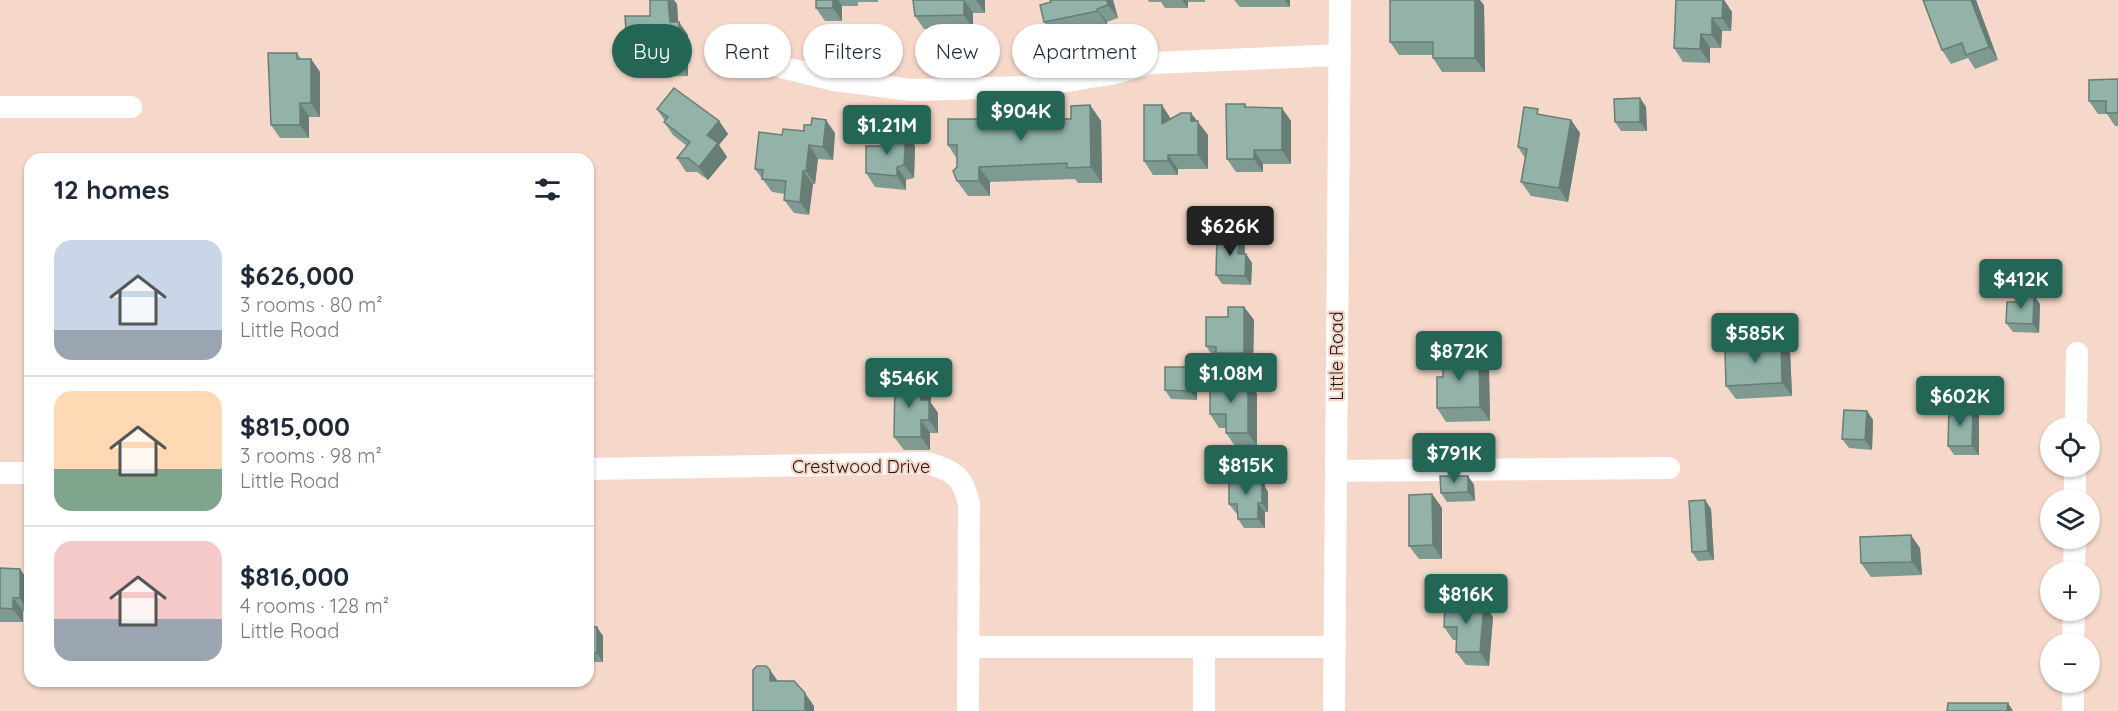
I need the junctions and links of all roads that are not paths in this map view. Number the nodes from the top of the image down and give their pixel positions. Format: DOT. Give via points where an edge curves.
graph roads {
  1 [pos="1340,0"];
  2 [pos="1340,55"];
  3 [pos="791,69"];
  4 [pos="0,107"];
  5 [pos="131,107"];
  6 [pos="2077,353"];
  7 [pos="2076,417"];
  8 [pos="1669,468"];
  9 [pos="594,469"];
  10 [pos="1336,471"];
  11 [pos="0,473"];
  12 [pos="24,473"];
  13 [pos="969,646"];
  14 [pos="1204,647"];
  15 [pos="1335,647"];
  16 [pos="2073,693"];
  17 [pos="968,711"];
  18 [pos="1204,711"];
  19 [pos="1334,711"];
  20 [pos="2073,711"];
  1 -- 2 [label="street, Little Road"];
  2 -- 3 [label="street" via="1152,63 1030,87 911,90 834,80"];
  2 -- 10 [label="street, Little Road"];
  4 -- 5 [label="street"];
  6 -- 7 [label="street"];
  8 -- 10 [label="street"];
  9 -- 13 [label="street, Crestwood Drive" via="927,463 948,470 965,484 969,504"];
  10 -- 15 [label="street, Little Road"];
  11 -- 12 [label="street"];
  13 -- 14 [label="street"];
  13 -- 17 [label="street, Crestwood Drive"];
  14 -- 15 [label="street"];
  14 -- 18 [label="street"];
  15 -- 19 [label="street, Little Road"];
  16 -- 20 [label="street"];
}
